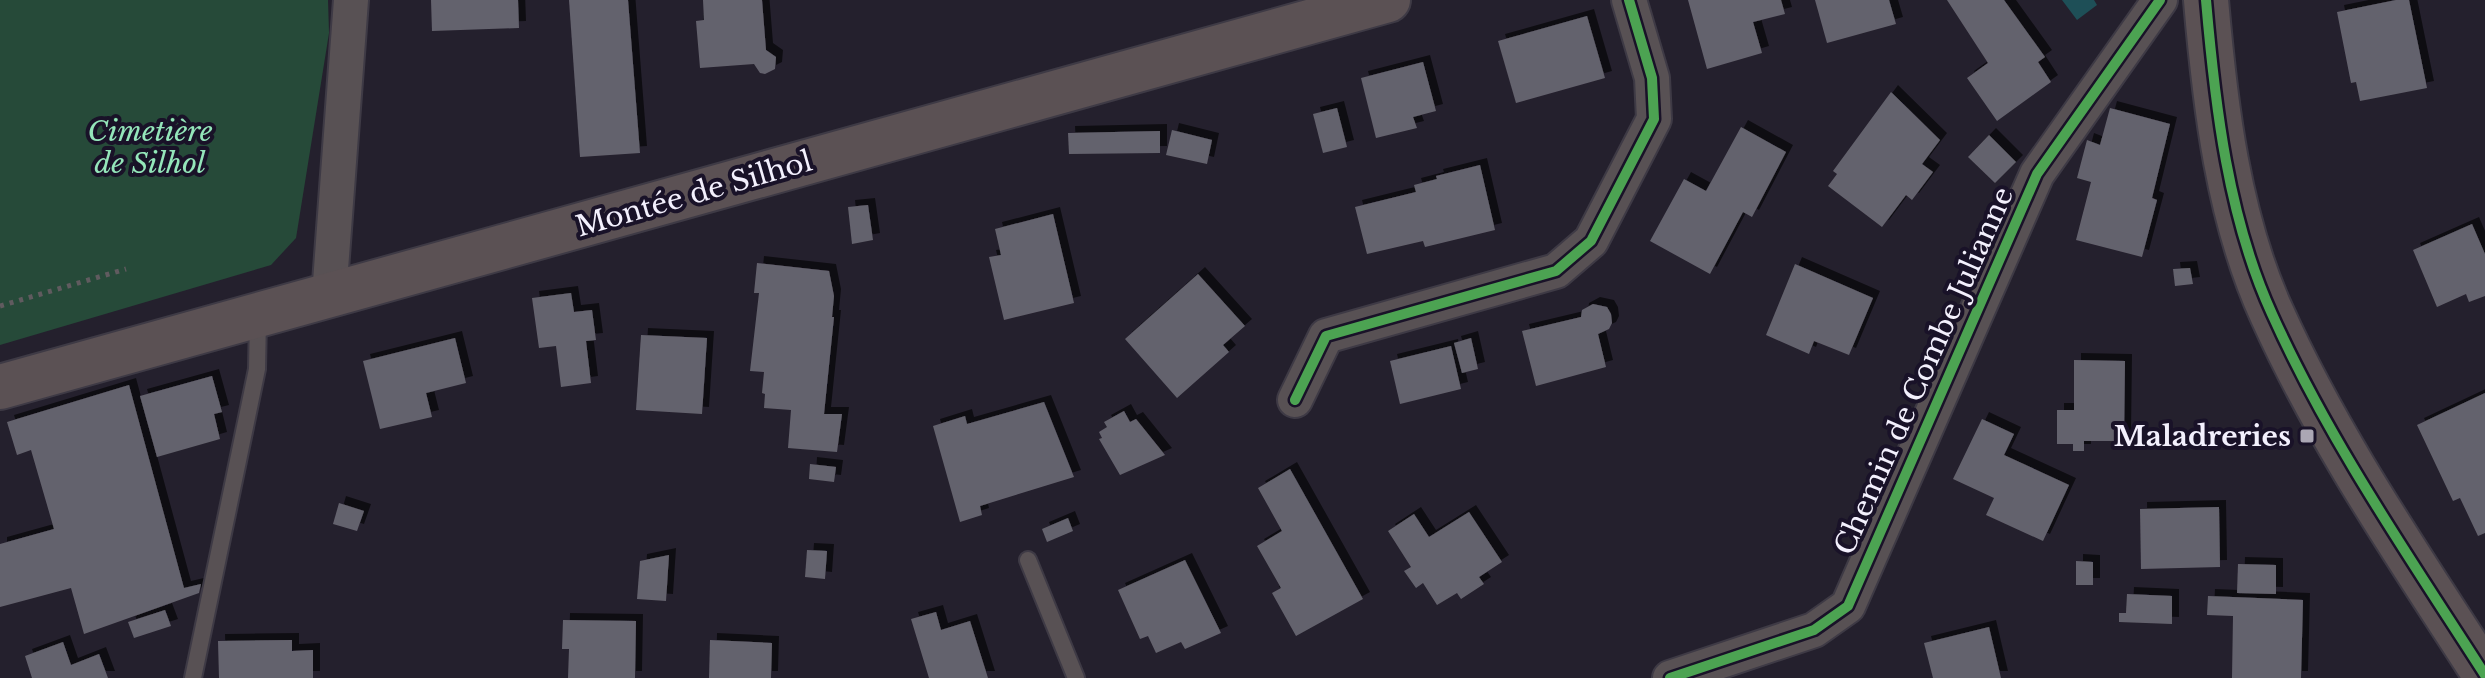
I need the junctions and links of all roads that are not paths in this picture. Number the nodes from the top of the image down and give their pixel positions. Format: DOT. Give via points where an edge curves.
graph roads {
  1 [pos="351,0"];
  2 [pos="1388,0"];
  3 [pos="1629,0"];
  4 [pos="2160,0"];
  5 [pos="2206,0"];
  6 [pos="329,296"];
  7 [pos="258,316"];
  8 [pos="0,387"];
  9 [pos="1295,400"];
  10 [pos="1028,560"];
  11 [pos="2485,675"];
  12 [pos="193,678"];
  13 [pos="1076,678"];
  14 [pos="1674,678"];
  1 -- 6 [label="street"];
  2 -- 6 [label="main road, Montée de Silhol"];
  3 -- 9 [label="street" via="1652,78 1654,119 1591,241 1556,271 1326,336"];
  4 -- 14 [label="street, Chemin de Combe Julianne" via="2037,174 1848,606 1814,630"];
  5 -- 11 [label="main road" via="2227,166 2271,313 2347,457"];
  6 -- 7 [label="main road, Montée de Silhol"];
  7 -- 8 [label="main road, Montée de Silhol"];
  7 -- 12 [label="lane" via="257,369"];
  10 -- 13 [label="lane"];
}
